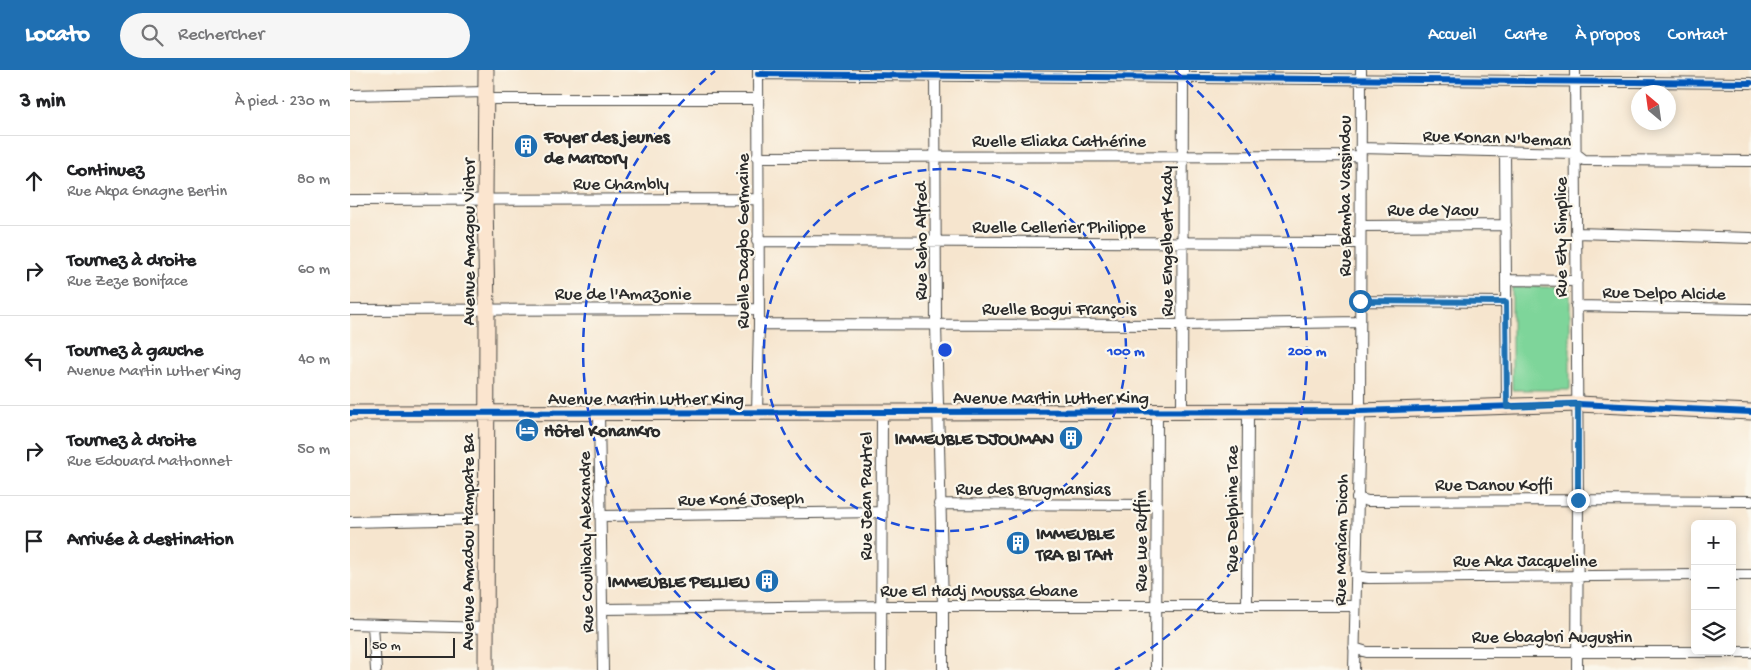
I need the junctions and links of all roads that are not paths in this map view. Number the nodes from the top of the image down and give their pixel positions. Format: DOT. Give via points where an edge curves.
graph roads {
  1 [pos="486,70"];
  2 [pos="1575,70"];
  3 [pos="758,72"];
  4 [pos="935,73"];
  5 [pos="1155,74"];
  6 [pos="1183,74"];
  7 [pos="1361,75"];
  8 [pos="1575,81"];
  9 [pos="1751,83"];
  10 [pos="350,95"];
  11 [pos="486,96"];
  12 [pos="758,99"];
  13 [pos="1360,152"];
  14 [pos="1505,152"];
  15 [pos="1576,153"];
  16 [pos="1182,156"];
  17 [pos="757,157"];
  18 [pos="935,157"];
  19 [pos="1751,161"];
  20 [pos="485,199"];
  21 [pos="757,199"];
  22 [pos="350,200"];
  23 [pos="1506,225"];
  24 [pos="1360,226"];
  25 [pos="1576,233"];
  26 [pos="1751,238"];
  27 [pos="757,241"];
  28 [pos="937,242"];
  29 [pos="1182,243"];
  30 [pos="1360,243"];
  31 [pos="1506,280"];
  32 [pos="1576,281"];
  33 [pos="1360,301"];
  34 [pos="1506,302"];
  35 [pos="1576,306"];
  36 [pos="758,309"];
  37 [pos="1751,309"];
  38 [pos="350,310"];
  39 [pos="487,310"];
  40 [pos="1360,322"];
  41 [pos="759,324"];
  42 [pos="936,324"];
  43 [pos="1182,325"];
  44 [pos="1578,404"];
  45 [pos="1507,407"];
  46 [pos="1182,411"];
  47 [pos="1248,411"];
  48 [pos="1360,411"];
  49 [pos="882,412"];
  50 [pos="939,412"];
  51 [pos="1157,412"];
  52 [pos="1751,412"];
  53 [pos="350,413"];
  54 [pos="486,413"];
  55 [pos="599,413"];
  56 [pos="756,413"];
  57 [pos="1357,498"];
  58 [pos="1578,500"];
  59 [pos="1751,501"];
  60 [pos="940,504"];
  61 [pos="1157,505"];
  62 [pos="881,512"];
  63 [pos="601,516"];
  64 [pos="486,519"];
  65 [pos="350,522"];
  66 [pos="1691,575"];
  67 [pos="1736,575"];
  68 [pos="1751,575"];
  69 [pos="1356,576"];
  70 [pos="1578,576"];
  71 [pos="881,606"];
  72 [pos="943,606"];
  73 [pos="1156,606"];
  74 [pos="1247,606"];
  75 [pos="1355,606"];
  76 [pos="602,609"];
  77 [pos="350,624"];
  78 [pos="373,625"];
  79 [pos="486,628"];
  80 [pos="1354,648"];
  81 [pos="1751,652"];
  82 [pos="1577,653"];
  83 [pos="376,670"];
  84 [pos="486,670"];
  85 [pos="603,670"];
  86 [pos="881,670"];
  87 [pos="943,670"];
  88 [pos="1156,670"];
  89 [pos="1354,670"];
  90 [pos="1577,670"];
  1 -- 11 [label="street, Avenue Amagou Victor"];
  2 -- 8 [label="street, Rue Ety Simplice"];
  3 -- 4 [label="street"];
  3 -- 12 [label="street, Ruelle Dagbo Germaine"];
  4 -- 5 [label="street"];
  4 -- 18 [label="street, Rue Seho Alfred"];
  5 -- 6 [label="street"];
  6 -- 7 [label="street"];
  6 -- 16 [label="street, Rue Engelbert Kady"];
  7 -- 8 [label="street"];
  7 -- 13 [label="street, Rue Bamba Vassindou"];
  8 -- 9 [label="street"];
  8 -- 15 [label="street, Rue Ety Simplice"];
  10 -- 11 [label="street"];
  11 -- 12 [label="street"];
  11 -- 20 [label="street, Avenue Amagou Victor"];
  12 -- 17 [label="street, Ruelle Dagbo Germaine"];
  13 -- 14 [label="street, Rue Konan N'beman"];
  13 -- 16 [label="street, Ruelle Eliaka Cathérine"];
  13 -- 24 [label="street, Rue Bamba Vassindou"];
  14 -- 15 [label="street, Rue Konan N'beman"];
  14 -- 23 [label="street"];
  15 -- 19 [label="street, Rue Konan N'beman" via="1584,160"];
  15 -- 25 [label="street, Rue Ety Simplice"];
  16 -- 18 [label="street, Ruelle Eliaka Cathérine"];
  16 -- 29 [label="street, Rue Engelbert Kady"];
  17 -- 18 [label="street, Ruelle Eliaka Cathérine"];
  17 -- 21 [label="street, Ruelle Dagbo Germaine"];
  18 -- 28 [label="street, Rue Seho Alfred"];
  20 -- 21 [label="street, Rue Chambly"];
  20 -- 22 [label="street, Rue Chambly"];
  20 -- 39 [label="street, Avenue Amagou Victor"];
  21 -- 27 [label="street, Ruelle Dagbo Germaine"];
  23 -- 24 [label="street, Rue de Yaou"];
  23 -- 31 [label="street"];
  24 -- 30 [label="street, Rue Bamba Vassindou"];
  25 -- 26 [label="street"];
  25 -- 32 [label="street, Rue Ety Simplice"];
  27 -- 28 [label="street, Ruelle Cellerier Philippe"];
  27 -- 36 [label="street, Ruelle Dagbo Germaine"];
  28 -- 29 [label="street, Ruelle Cellerier Philippe"];
  28 -- 42 [label="street, Rue Seho Alfred"];
  29 -- 30 [label="street, Ruelle Cellerier Philippe"];
  29 -- 43 [label="street, Rue Engelbert Kady"];
  30 -- 33 [label="street, Rue Bamba Vassindou"];
  31 -- 32 [label="street"];
  31 -- 34 [label="street"];
  32 -- 35 [label="street, Rue Ety Simplice"];
  33 -- 34 [label="street"];
  33 -- 40 [label="street, Rue Bamba Vassindou"];
  34 -- 45 [label="street"];
  35 -- 37 [label="street, Rue Delpo Alcide"];
  35 -- 44 [label="street, Rue Ety Simplice"];
  36 -- 39 [label="street, Rue de l'Amazonie"];
  36 -- 41 [label="street, Ruelle Dagbo Germaine"];
  38 -- 39 [label="street, Rue de l'Amazonie"];
  39 -- 54 [label="street, Avenue Amagou Victor"];
  40 -- 43 [label="street, Ruelle Bogui François"];
  40 -- 48 [label="street, Rue Bamba Vassindou"];
  41 -- 42 [label="street, Ruelle Bogui François"];
  41 -- 56 [label="street, Ruelle Dagbo Germaine"];
  42 -- 43 [label="street, Ruelle Bogui François"];
  42 -- 50 [label="street, Rue Seho Alfred"];
  43 -- 46 [label="street, Rue Engelbert Kady"];
  44 -- 45 [label="street, Avenue Martin Luther King"];
  44 -- 52 [label="street, Avenue Martin Luther King"];
  44 -- 58 [label="street, Rue Ety Simplice"];
  45 -- 48 [label="street, Avenue Martin Luther King"];
  46 -- 47 [label="street, Avenue Martin Luther King"];
  46 -- 51 [label="street, Avenue Martin Luther King"];
  47 -- 48 [label="street, Avenue Martin Luther King"];
  47 -- 74 [label="street, Rue Delphine Tae"];
  48 -- 57 [label="street, Rue Mariam Dicoh"];
  49 -- 50 [label="street, Avenue Martin Luther King"];
  49 -- 56 [label="street, Avenue Martin Luther King"];
  49 -- 62 [label="street, Rue Jean Pautrel"];
  50 -- 51 [label="street, Avenue Martin Luther King"];
  50 -- 60 [label="street, Rue Seho Alfred"];
  51 -- 61 [label="street, Rue Lue Ruffin"];
  53 -- 54 [label="street, Avenue Martin Luther King"];
  54 -- 55 [label="street, Avenue Martin Luther King"];
  54 -- 64 [label="street, Avenue Amadou Hampate Ba"];
  55 -- 56 [label="street, Avenue Martin Luther King"];
  55 -- 63 [label="street, Rue Coulibaly Alexandre"];
  57 -- 58 [label="street, Rue Danou Koffi" via="1368,501"];
  57 -- 69 [label="street, Rue Mariam Dicoh"];
  58 -- 59 [label="street, Rue Danou Koffi"];
  58 -- 70 [label="street, Rue Ety Simplice"];
  60 -- 61 [label="street, Rue des Brugmansias"];
  60 -- 72 [label="street, Rue Seho Alfred"];
  61 -- 73 [label="street, Rue Lue Ruffin"];
  62 -- 63 [label="street, Rue Koné Joseph"];
  62 -- 71 [label="street, Rue Jean Pautrel"];
  63 -- 76 [label="street, Rue Coulibaly Alexandre"];
  64 -- 65 [label="street"];
  64 -- 79 [label="street, Avenue Amadou Hampate Ba"];
  66 -- 70 [label="street, Rue Aka Jacqueline"];
  67 -- 68 [label="street"];
  69 -- 70 [label="street, Rue Aka Jacqueline"];
  69 -- 75 [label="street, Rue Mariam Dicoh"];
  70 -- 82 [label="street, Rue Ety Simplice"];
  71 -- 72 [label="street, Rue El Hadj Moussa Gbane"];
  71 -- 76 [label="street, Rue El Hadj Moussa Gbane"];
  71 -- 86 [label="street, Rue Jean Pautrel"];
  72 -- 73 [label="street, Rue El Hadj Moussa Gbane"];
  72 -- 87 [label="street, Rue Seho Alfred"];
  73 -- 74 [label="street, Rue El Hadj Moussa Gbane"];
  73 -- 88 [label="street, Rue Lue Ruffin"];
  74 -- 75 [label="street, Rue El Hadj Moussa Gbane"];
  75 -- 80 [label="street, Rue Mariam Dicoh"];
  76 -- 85 [label="street, Rue Coulibaly Alexandre"];
  77 -- 78 [label="street"];
  78 -- 79 [label="street"];
  78 -- 83 [label="street"];
  79 -- 84 [label="street, Avenue Amadou Hampate Ba"];
  80 -- 82 [label="street, Rue Gbagbri Augustin" via="1367,652"];
  80 -- 89 [label="street, Rue Mariam Dicoh"];
  81 -- 82 [label="street, Rue Gbagbri Augustin"];
  82 -- 90 [label="street, Rue Ety Simplice"];
}
